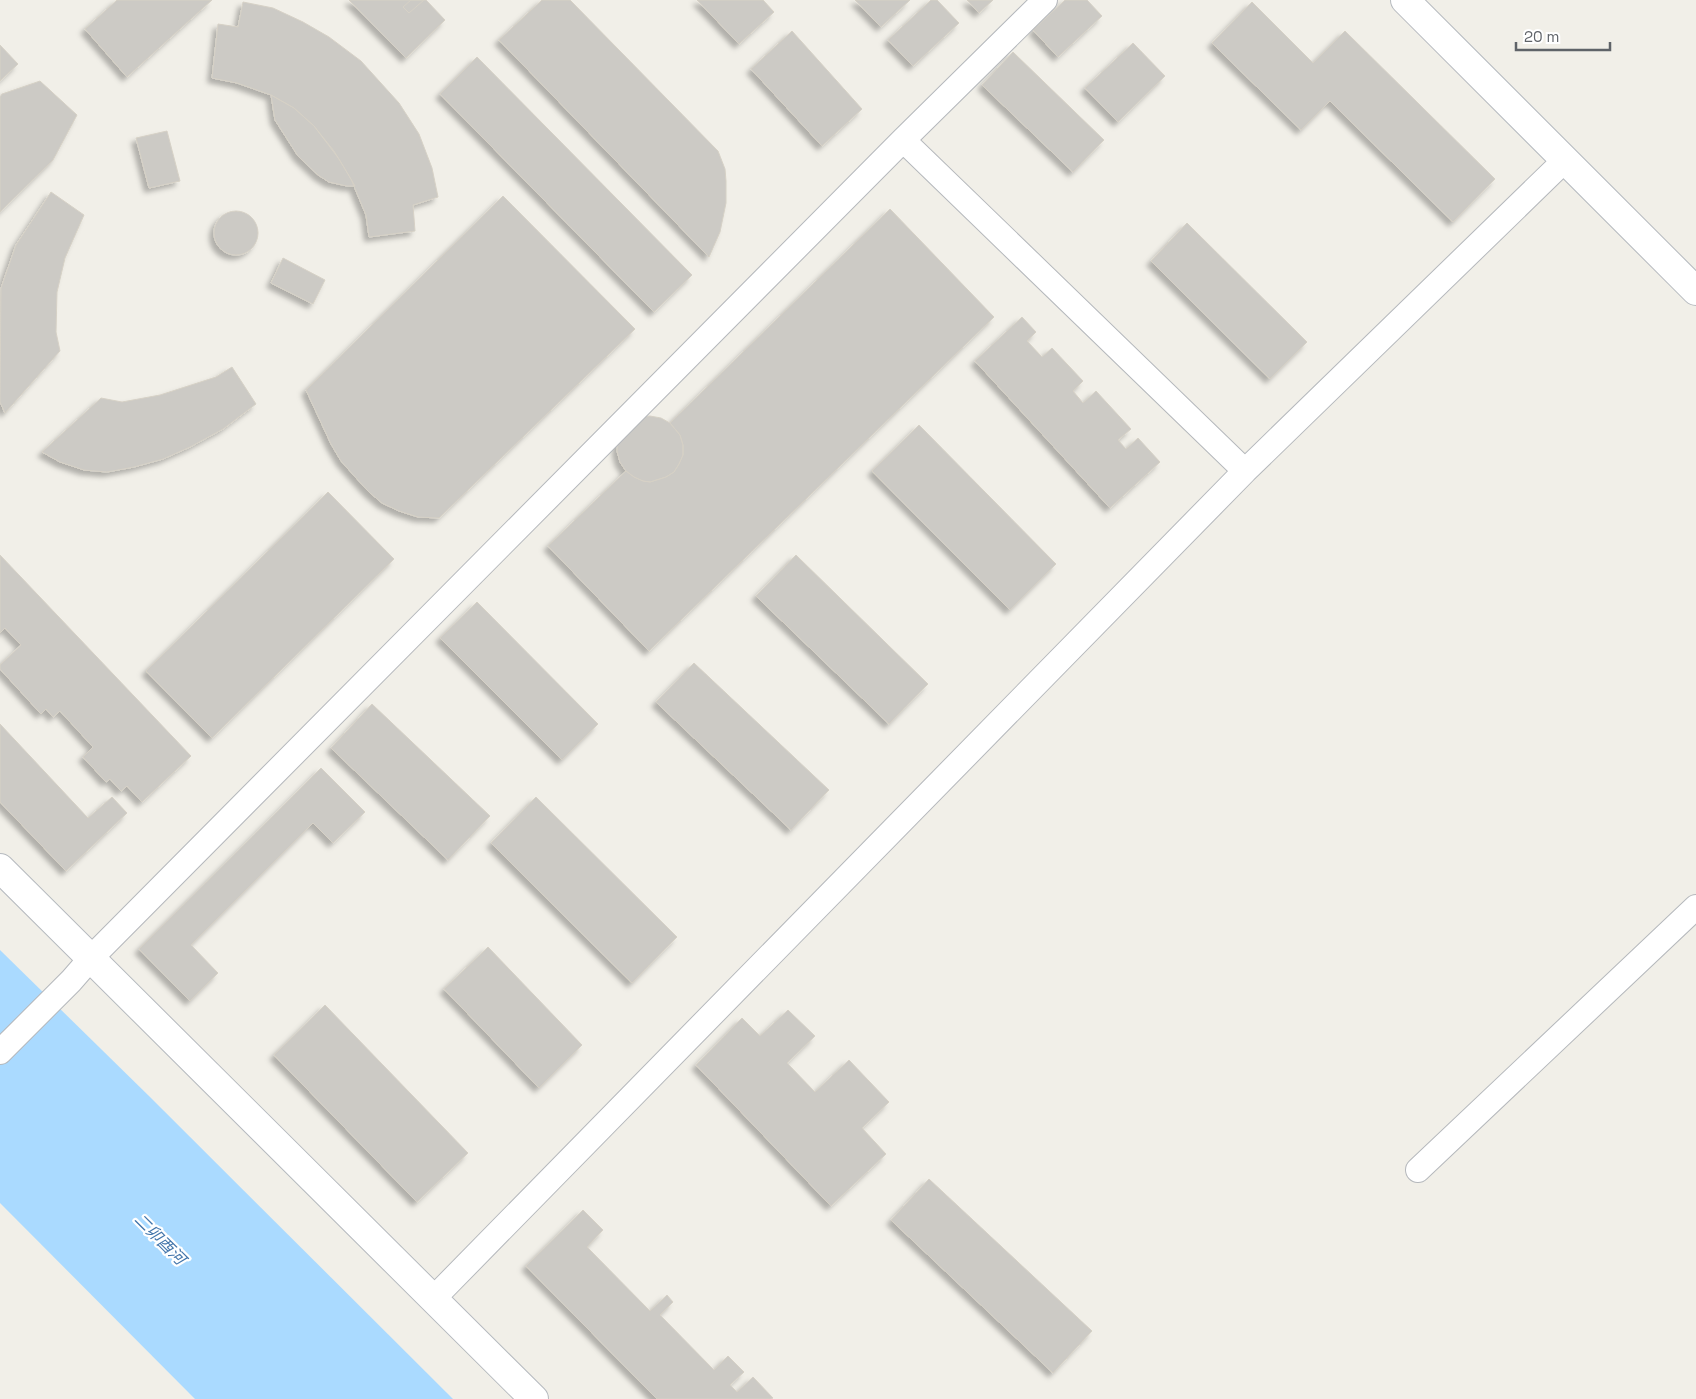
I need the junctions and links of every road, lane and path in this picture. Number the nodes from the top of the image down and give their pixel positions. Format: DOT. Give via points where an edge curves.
graph roads {
  1 [pos="1045,0"];
  2 [pos="1405,0"];
  3 [pos="903,140"];
  4 [pos="1565,160"];
  5 [pos="1696,291"];
  6 [pos="1245,471"];
  7 [pos="0,868"];
  8 [pos="1696,907"];
  9 [pos="90,958"];
  10 [pos="0,1052"];
  11 [pos="1418,1170"];
  12 [pos="433,1299"];
  13 [pos="534,1399"];
  1 -- 3 [label="street"];
  2 -- 4 [label="street"];
  3 -- 6 [label="street"];
  3 -- 9 [label="street"];
  4 -- 5 [label="street"];
  4 -- 6 [label="street"];
  6 -- 12 [label="street"];
  7 -- 9 [label="street"];
  8 -- 11 [label="street"];
  9 -- 10 [label="street"];
  9 -- 12 [label="street"];
  12 -- 13 [label="street"];
}
